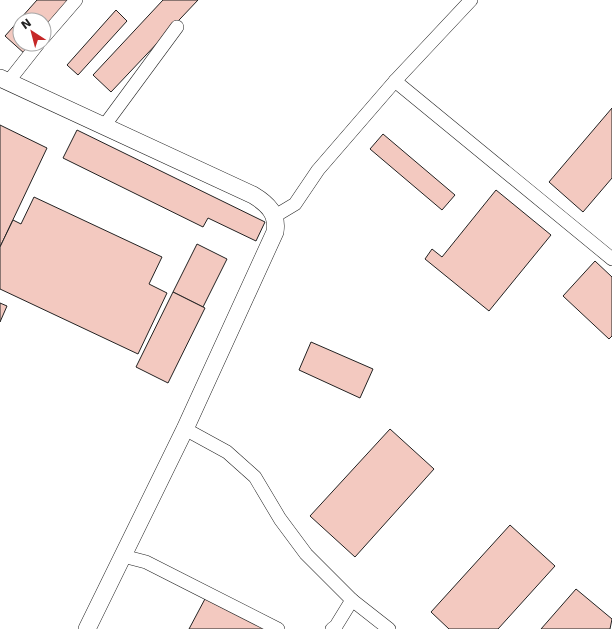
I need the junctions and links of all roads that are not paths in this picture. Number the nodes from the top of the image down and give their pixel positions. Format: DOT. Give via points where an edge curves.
graph roads {
  1 [pos="76,0"];
  2 [pos="471,0"];
  3 [pos="177,27"];
  4 [pos="52,28"];
  5 [pos="30,52"];
  6 [pos="4,80"];
  7 [pos="395,81"];
  8 [pos="104,126"];
  9 [pos="275,216"];
  10 [pos="612,259"];
  11 [pos="185,429"];
  12 [pos="123,556"];
  13 [pos="352,600"];
  14 [pos="87,629"];
  15 [pos="278,629"];
  16 [pos="332,629"];
  17 [pos="388,629"];
  1 -- 4 [label="street"];
  2 -- 7 [label="street"];
  3 -- 8 [label="street"];
  5 -- 6 [label="street"];
  6 -- 8 [label="main road"];
  7 -- 9 [label="street" via="318,170 295,204"];
  7 -- 10 [label="street"];
  8 -- 9 [label="main road" via="253,195 264,202"];
  9 -- 11 [label="main road" via="275,232"];
  11 -- 12 [label="main road"];
  11 -- 13 [label="street" via="227,452 255,477 280,519 306,554"];
  12 -- 14 [label="main road"];
  12 -- 15 [label="street" via="146,562"];
  13 -- 16 [label="street"];
  13 -- 17 [label="street"];
}
